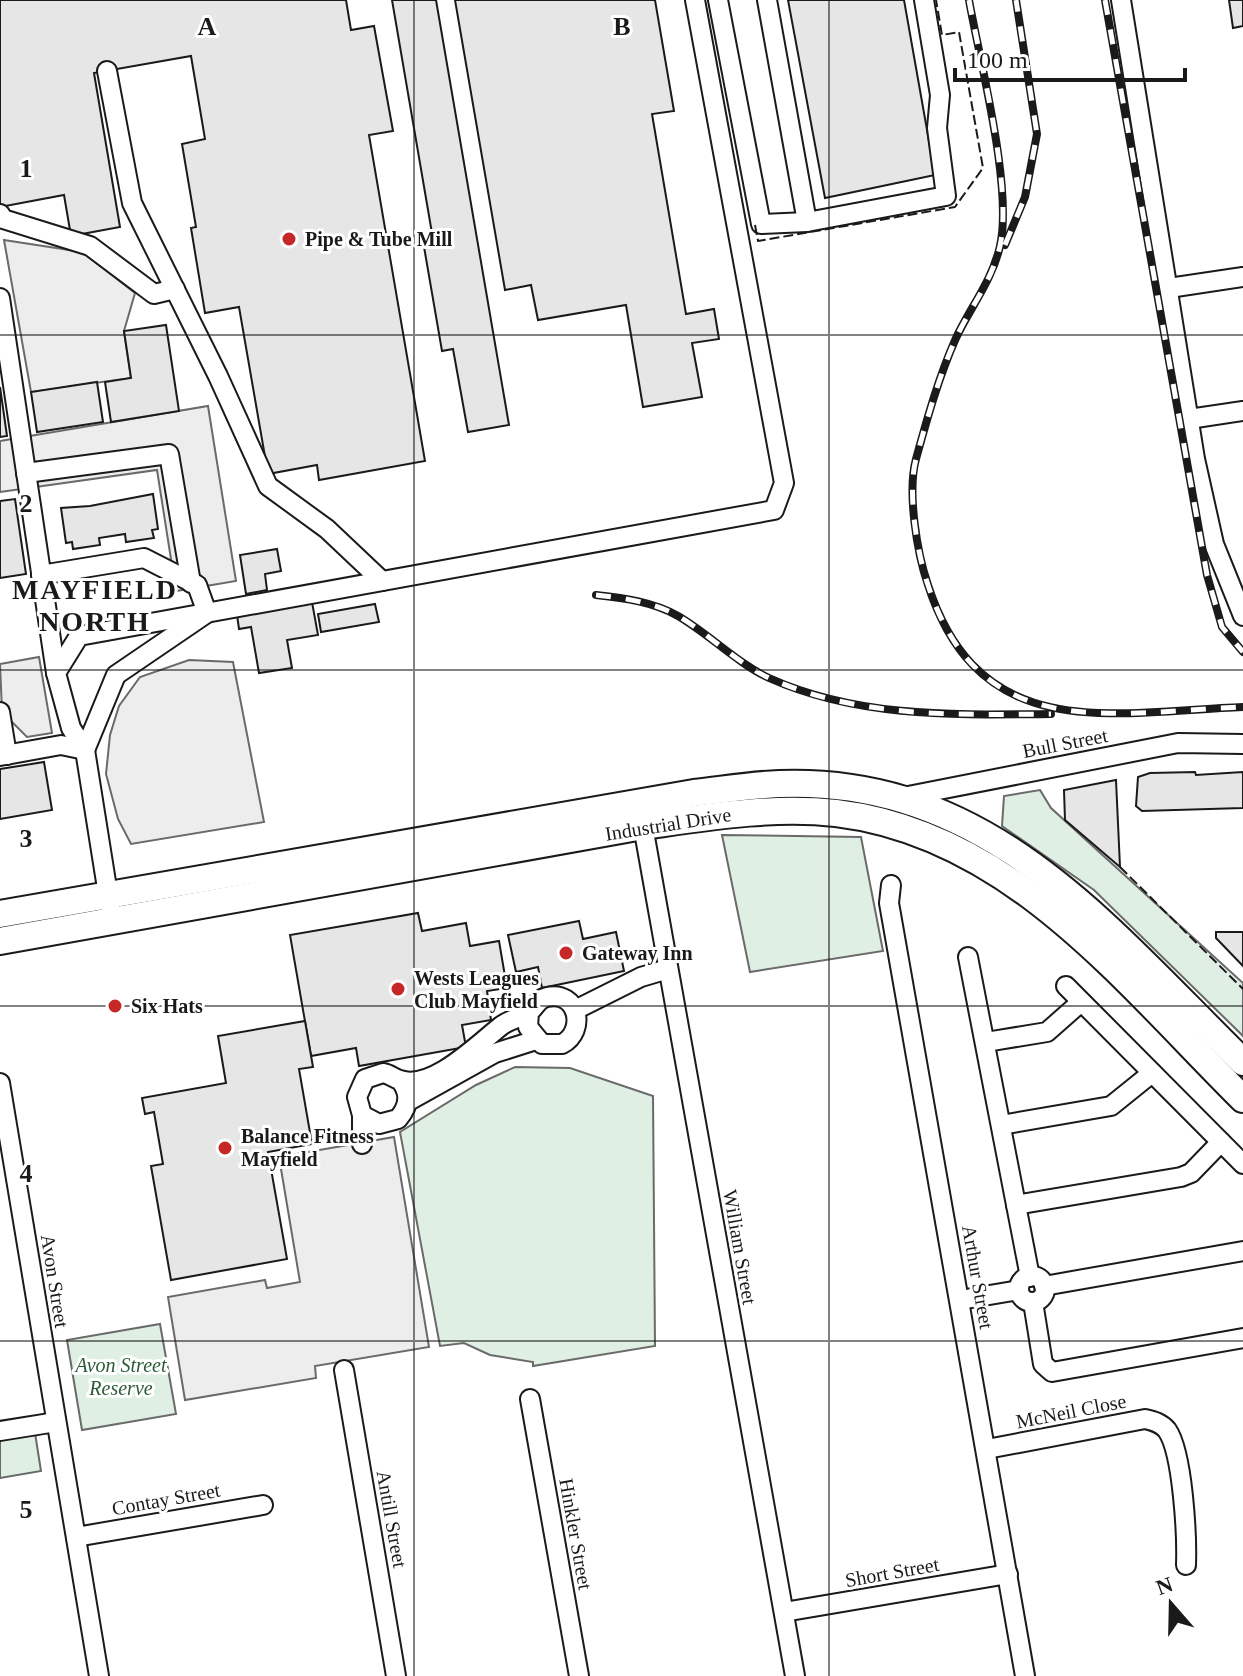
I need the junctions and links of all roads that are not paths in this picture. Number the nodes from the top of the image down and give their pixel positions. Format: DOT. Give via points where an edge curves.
graph roads {
  1 [pos="695,0"];
  2 [pos="718,0"];
  3 [pos="767,0"];
  4 [pos="924,0"];
  5 [pos="1121,0"];
  6 [pos="107,71"];
  7 [pos="0,214"];
  8 [pos="807,222"];
  9 [pos="1243,277"];
  10 [pos="1169,288"];
  11 [pos="175,289"];
  12 [pos="0,298"];
  13 [pos="1243,411"];
  14 [pos="1189,419"];
  15 [pos="26,473"];
  16 [pos="41,575"];
  17 [pos="382,581"];
  18 [pos="191,583"];
  19 [pos="207,613"];
  20 [pos="1243,616"];
  21 [pos="56,673"];
  22 [pos="0,712"];
  23 [pos="1243,744"];
  24 [pos="85,750"];
  25 [pos="3,755"];
  26 [pos="896,798"];
  27 [pos="753,800"];
  28 [pos="643,826"];
  29 [pos="891,885"];
  30 [pos="108,895"];
  31 [pos="0,914"];
  32 [pos="113,922"];
  33 [pos="0,941"];
  34 [pos="968,957"];
  35 [pos="668,969"];
  36 [pos="1066,986"];
  37 [pos="1081,1002"];
  38 [pos="575,1010"];
  39 [pos="529,1012"];
  40 [pos="536,1040"];
  41 [pos="986,1042"];
  42 [pos="1243,1062"];
  43 [pos="1152,1073"];
  44 [pos="400,1080"];
  45 [pos="0,1083"];
  46 [pos="1243,1099"];
  47 [pos="407,1102"];
  48 [pos="1001,1125"];
  49 [pos="1221,1142"];
  50 [pos="1243,1164"];
  51 [pos="1016,1205"];
  52 [pos="1243,1251"];
  53 [pos="1032,1289"];
  54 [pos="960,1300"];
  55 [pos="1243,1338"];
  56 [pos="344,1370"];
  57 [pos="530,1399"];
  58 [pos="56,1422"];
  59 [pos="0,1431"];
  60 [pos="987,1449"];
  61 [pos="263,1505"];
  62 [pos="76,1537"];
  63 [pos="1186,1565"];
  64 [pos="1008,1574"];
  65 [pos="784,1612"];
  66 [pos="99,1676"];
  67 [pos="396,1676"];
  68 [pos="579,1676"];
  69 [pos="795,1676"];
  70 [pos="1025,1676"];
  1 -- 17 [label="street" via="784,483 774,510"];
  2 -- 8 [label="street" via="761,224"];
  3 -- 8 [label="street"];
  4 -- 8 [label="street" via="940,95 937,128 946,196"];
  5 -- 10 [label="street"];
  6 -- 11 [label="street" via="132,203"];
  7 -- 11 [label="street" via="90,246 154,294"];
  9 -- 10 [label="street"];
  10 -- 14 [label="street"];
  11 -- 17 [label="street" via="268,486 327,529"];
  12 -- 15 [label="street"];
  13 -- 14 [label="street"];
  14 -- 20 [label="street" via="1214,544"];
  15 -- 16 [label="street"];
  15 -- 18 [label="street" via="169,454"];
  16 -- 18 [label="street" via="144,558"];
  16 -- 21 [label="street"];
  17 -- 19 [label="street"];
  18 -- 19 [label="street" via="197,585"];
  19 -- 21 [label="street" via="79,636"];
  19 -- 24 [label="street" via="116,675"];
  21 -- 24 [label="street" via="71,728"];
  22 -- 25 [label="street"];
  23 -- 26 [label="street, Bull Street" via="1178,743"];
  24 -- 25 [label="street" via="61,745"];
  24 -- 30 [label="street"];
  26 -- 27 [label="highway, Industrial Drive" via="841,787 779,784"];
  26 -- 42 [label="highway, Industrial Drive" via="971,826 1062,884"];
  27 -- 28 [label="highway, Industrial Drive"];
  27 -- 30 [label="highway, Industrial Drive" via="678,795"];
  27 -- 46 [label="highway, Industrial Drive" via="890,824 966,852 1014,881 1056,914"];
  28 -- 32 [label="highway, Industrial Drive"];
  28 -- 35 [label="street, William Street"];
  29 -- 54 [label="street, Arthur Street" via="889,903"];
  30 -- 31 [label="highway, Industrial Drive"];
  30 -- 32 [label="street"];
  32 -- 33 [label="highway, Industrial Drive"];
  34 -- 41 [label="street"];
  35 -- 38 [label="street"];
  35 -- 65 [label="street, William Street"];
  36 -- 37 [label="street"];
  37 -- 41 [label="street" via="1047,1032"];
  37 -- 43 [label="street"];
  38 -- 39 [label="street" via="554,996 539,1000"];
  38 -- 40 [label="street" via="576,1030 568,1041 548,1046"];
  39 -- 40 [label="street" via="528,1027"];
  39 -- 44 [label="street" via="514,1017 432,1076"];
  40 -- 47 [label="street" via="495,1053"];
  41 -- 48 [label="street"];
  43 -- 48 [label="street" via="1111,1106"];
  43 -- 49 [label="street"];
  44 -- 47 [label="street"];
  44 -- 47 [label="street" via="383,1073 365,1079 357,1097 370,1131 398,1119"];
  45 -- 58 [label="street, Avon Street"];
  48 -- 51 [label="street"];
  49 -- 50 [label="street"];
  49 -- 51 [label="street" via="1181,1177"];
  51 -- 53 [label="street"];
  52 -- 53 [label="street"];
  53 -- 54 [label="street"];
  53 -- 55 [label="street" via="1043,1364 1052,1372"];
  54 -- 60 [label="street, Arthur Street"];
  56 -- 67 [label="street, Antill Street"];
  57 -- 68 [label="street, Hinkler Street"];
  58 -- 59 [label="street"];
  58 -- 62 [label="street, Avon Street"];
  60 -- 63 [label="street, McNeil Close" via="1145,1419 1163,1426 1172,1440 1187,1527"];
  60 -- 64 [label="street, Arthur Street"];
  61 -- 62 [label="street, Contay Street"];
  62 -- 66 [label="street, Avon Street"];
  64 -- 65 [label="street, Short Street"];
  64 -- 70 [label="street, Arthur Street"];
  65 -- 69 [label="street, William Street"];
}
